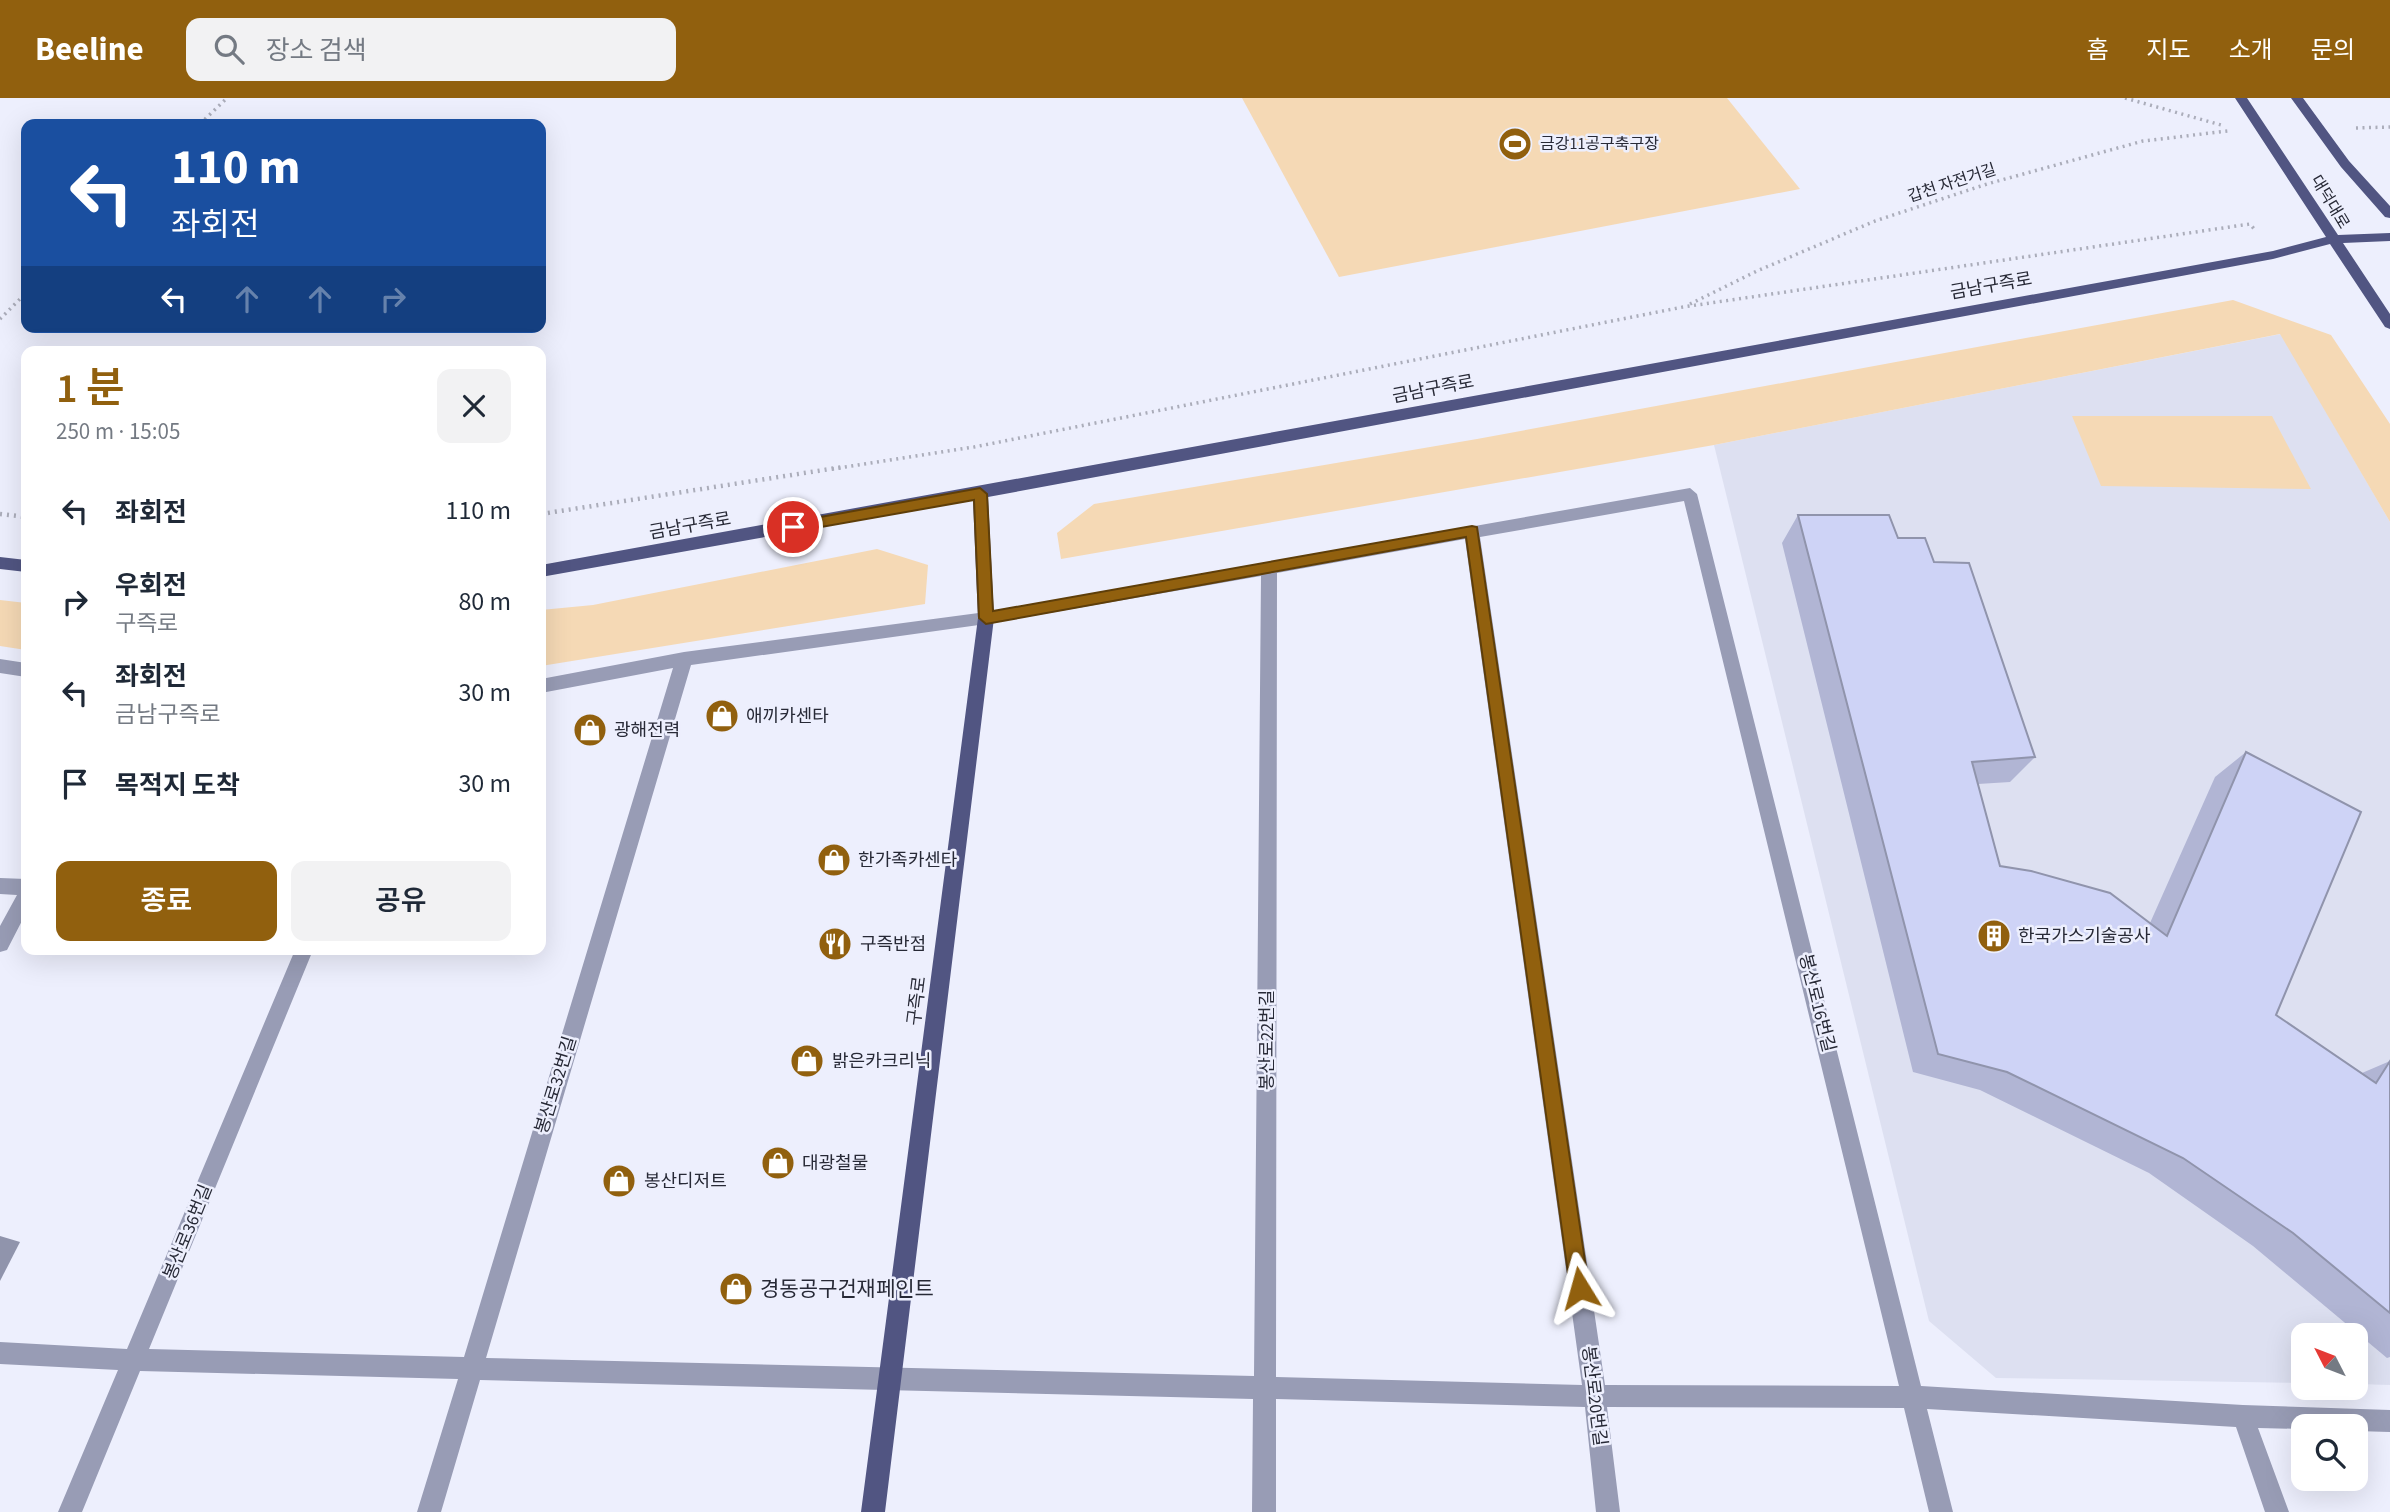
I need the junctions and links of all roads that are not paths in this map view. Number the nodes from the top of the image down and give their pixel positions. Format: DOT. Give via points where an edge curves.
graph roads {
  1 [pos="2241,98"];
  2 [pos="2297,98"];
  3 [pos="2390,214"];
  4 [pos="2390,237"];
  5 [pos="2332,239"];
  6 [pos="2390,324"];
  7 [pos="980,494"];
  8 [pos="1472,531"];
  9 [pos="0,563"];
  10 [pos="21,565"];
  11 [pos="1269,567"];
  12 [pos="546,571"];
  13 [pos="986,618"];
  14 [pos="684,659"];
  15 [pos="0,666"];
  16 [pos="21,669"];
  17 [pos="546,685"];
  18 [pos="0,886"];
  19 [pos="21,887"];
  20 [pos="21,904"];
  21 [pos="0,944"];
  22 [pos="302,955"];
  23 [pos="0,1353"];
  24 [pos="135,1360"];
  25 [pos="472,1368"];
  26 [pos="891,1378"];
  27 [pos="1265,1388"];
  28 [pos="1595,1396"];
  29 [pos="1915,1397"];
  30 [pos="2243,1416"];
  31 [pos="2390,1421"];
  32 [pos="70,1512"];
  33 [pos="429,1512"];
  34 [pos="873,1512"];
  35 [pos="1264,1512"];
  36 [pos="1608,1512"];
  37 [pos="1941,1512"];
  38 [pos="2277,1512"];
  1 -- 5 [label="main road, 대덕대로"];
  2 -- 3 [label="main road, 대덕대로" via="2345,164"];
  4 -- 5 [label="main road, 금남구즉로"];
  5 -- 6 [label="main road, 대덕대로"];
  5 -- 7 [label="main road, 금남구즉로" via="2273,255"];
  7 -- 12 [label="main road, 금남구즉로"];
  7 -- 13 [label="main road, 구즉로"];
  8 -- 11 [label="street"];
  8 -- 28 [label="street, 봉산로20번길"];
  8 -- 29 [label="street, 봉산로16번길" via="1690,494"];
  9 -- 10 [label="main road"];
  11 -- 13 [label="street"];
  11 -- 27 [label="street, 봉산로22번길"];
  13 -- 14 [label="street"];
  13 -- 26 [label="main road, 구즉로"];
  14 -- 17 [label="street"];
  14 -- 25 [label="street, 봉산로32번길"];
  15 -- 16 [label="street"];
  18 -- 19 [label="street"];
  20 -- 21 [label="street"];
  22 -- 24 [label="street, 봉산로36번길"];
  23 -- 24 [label="street"];
  24 -- 25 [label="street"];
  24 -- 32 [label="street, 봉산로36번길"];
  25 -- 26 [label="street"];
  25 -- 33 [label="street, 봉산로32번길"];
  26 -- 27 [label="street"];
  26 -- 34 [label="main road, 구즉로"];
  27 -- 28 [label="street"];
  27 -- 35 [label="street, 봉산로22번길"];
  28 -- 29 [label="street"];
  28 -- 36 [label="street, 봉산로20번길"];
  29 -- 30 [label="street"];
  29 -- 37 [label="street, 봉산로16번길"];
  30 -- 31 [label="street"];
  30 -- 38 [label="street"];
}
